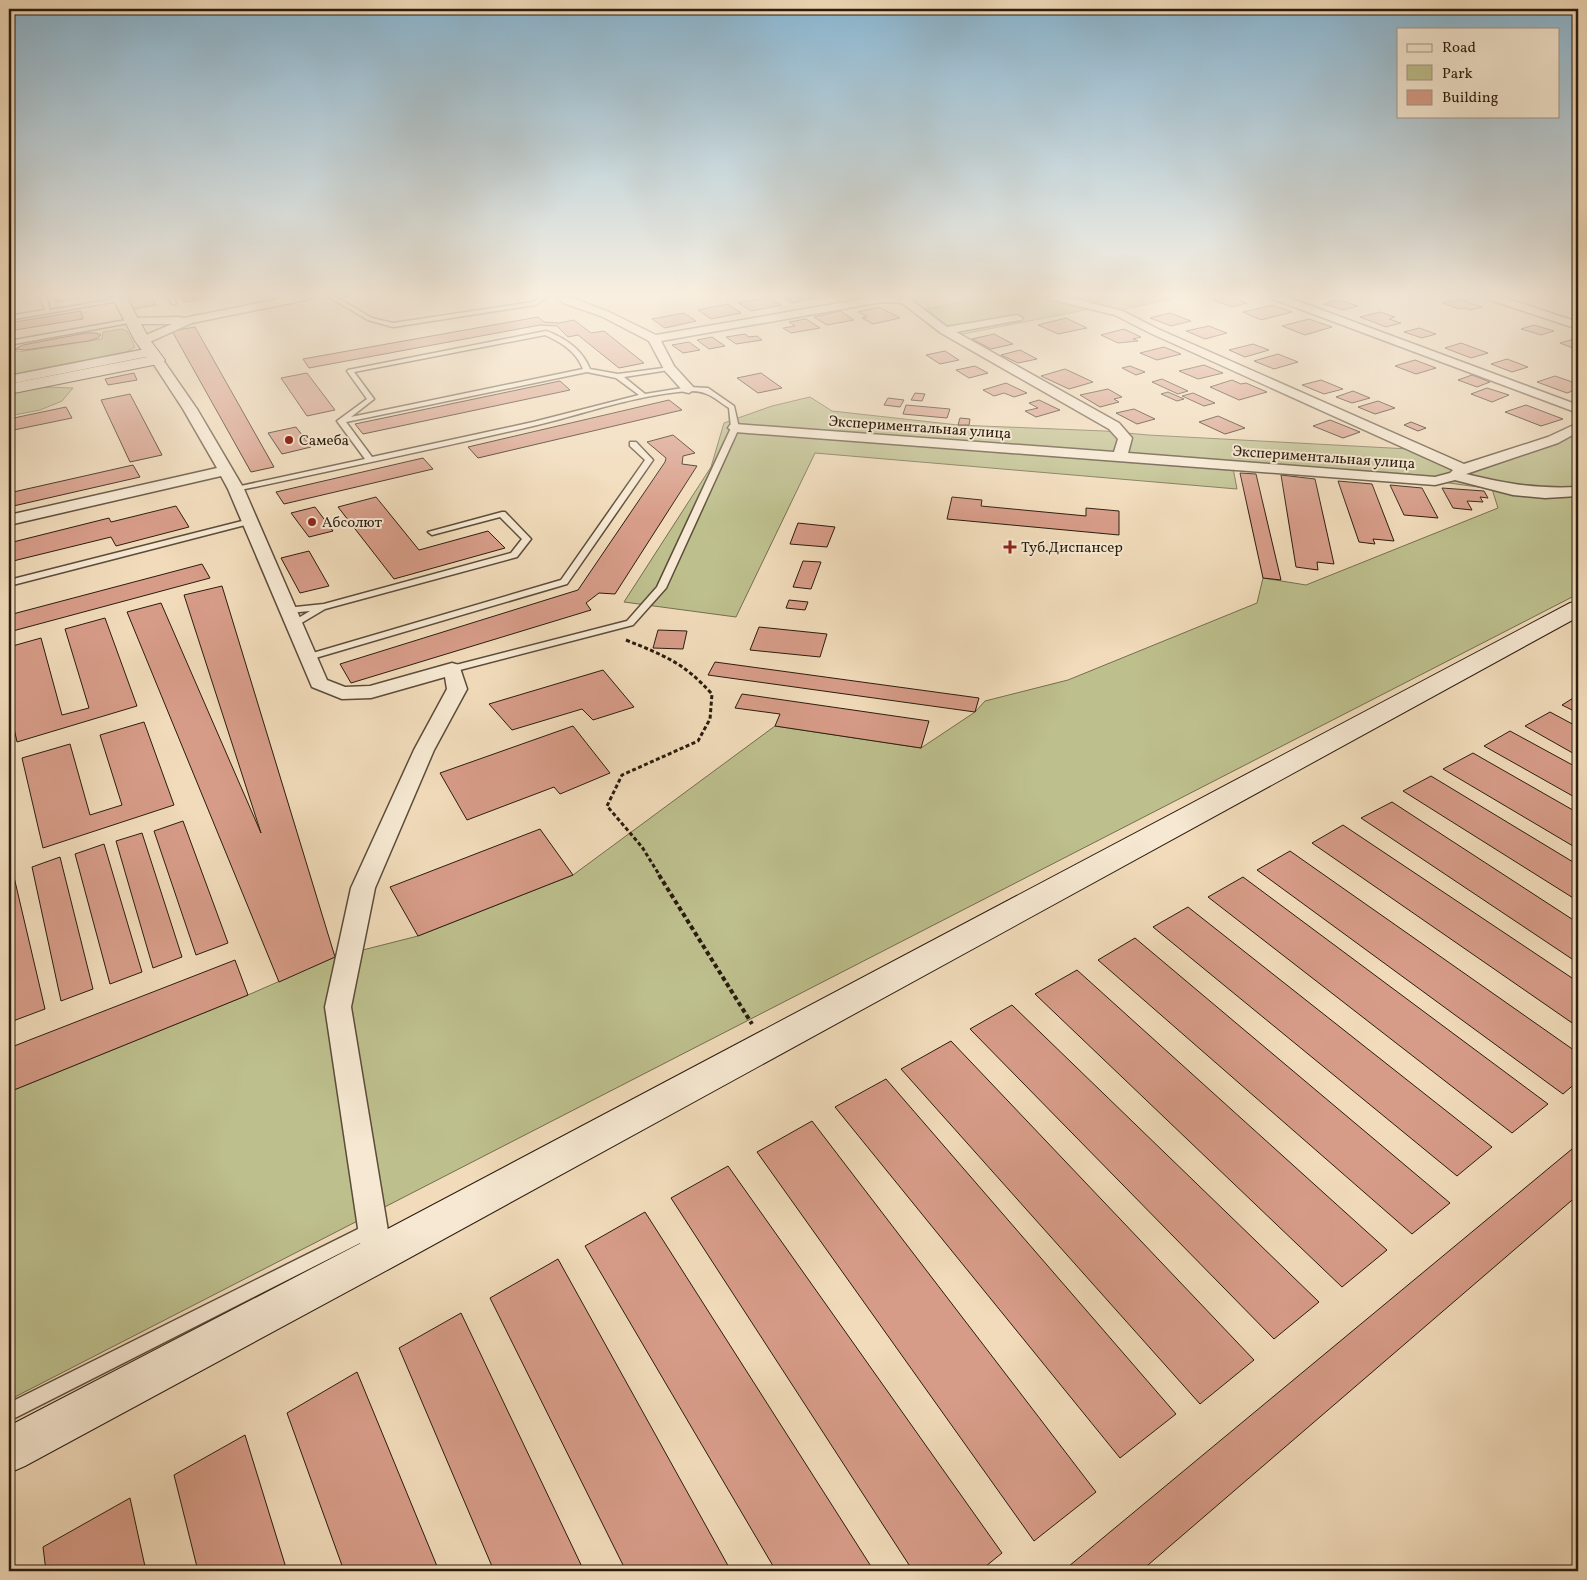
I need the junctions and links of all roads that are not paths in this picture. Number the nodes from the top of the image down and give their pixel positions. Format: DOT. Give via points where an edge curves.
graph roads {
  1 [pos="54,371"];
  2 [pos="77,371"];
  3 [pos="164,371"];
  4 [pos="351,371"];
  5 [pos="584,371"];
  6 [pos="591,371"];
  7 [pos="652,371"];
  8 [pos="672,371"];
  9 [pos="1016,371"];
  10 [pos="1239,371"];
  11 [pos="1475,371"];
  12 [pos="618,376"];
  13 [pos="9,380"];
  14 [pos="9,389"];
  15 [pos="689,389"];
  16 [pos="644,396"];
  17 [pos="1578,409"];
  18 [pos="341,422"];
  19 [pos="1578,427"];
  20 [pos="735,428"];
  21 [pos="633,444"];
  22 [pos="1119,458"];
  23 [pos="370,460"];
  24 [pos="226,470"];
  25 [pos="1459,473"];
  26 [pos="236,489"];
  27 [pos="1578,492"];
  28 [pos="9,520"];
  29 [pos="250,521"];
  30 [pos="432,532"];
  31 [pos="9,583"];
  32 [pos="324,607"];
  33 [pos="1578,608"];
  34 [pos="292,617"];
  35 [pos="309,657"];
  36 [pos="452,668"];
  37 [pos="376,1242"];
  38 [pos="9,1412"];
  39 [pos="9,1450"];
  1 -- 13 [label="street"];
  2 -- 14 [label="main road"];
  3 -- 24 [label="street"];
  4 -- 18 [label="lane" via="371,399"];
  5 -- 18 [label="lane"];
  6 -- 12 [label="lane"];
  7 -- 12 [label="lane"];
  8 -- 15 [label="street"];
  9 -- 22 [label="street" via="1114,426 1125,438"];
  10 -- 25 [label="street, Экспериментальная улица"];
  11 -- 17 [label="street"];
  12 -- 16 [label="lane"];
  15 -- 16 [label="lane"];
  15 -- 20 [label="lane" via="708,390 732,407"];
  16 -- 23 [label="lane"];
  18 -- 23 [label="lane"];
  19 -- 25 [label="street" via="1552,440"];
  20 -- 22 [label="street, Экспериментальная улица"];
  20 -- 36 [label="lane" via="661,588 630,623"];
  21 -- 35 [label="lane" via="649,460 564,582"];
  22 -- 25 [label="street, Экспериментальная улица" via="1435,481"];
  23 -- 26 [label="lane"];
  24 -- 26 [label="street"];
  24 -- 28 [label="street"];
  25 -- 27 [label="street" via="1513,490"];
  26 -- 29 [label="street"];
  29 -- 31 [label="lane"];
  29 -- 34 [label="street"];
  30 -- 32 [label="lane" via="502,514 527,539 514,555"];
  32 -- 34 [label="lane"];
  32 -- 34 [label="lane"];
  33 -- 37 [label="main road" via="766,1045"];
  34 -- 35 [label="street"];
  35 -- 36 [label="street" via="319,683 342,693 371,692"];
  36 -- 37 [label="street" via="457,689 424,750 363,888 338,1007"];
  37 -- 38 [label="lane"];
  37 -- 39 [label="main road"];
}
